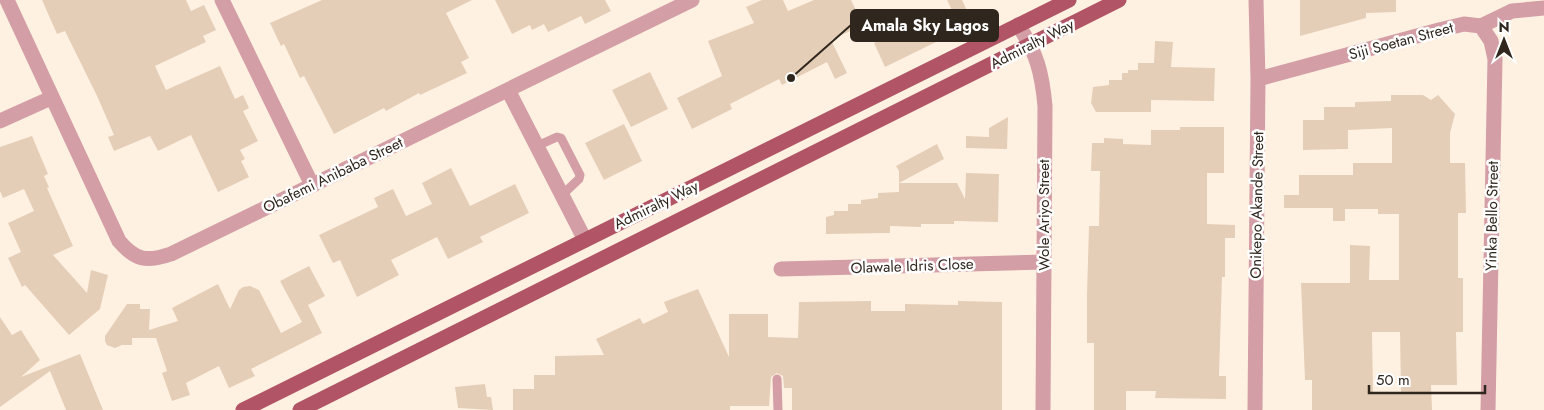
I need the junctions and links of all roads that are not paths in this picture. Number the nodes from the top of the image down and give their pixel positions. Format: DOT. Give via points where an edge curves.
graph roads {
  1 [pos="7,0"];
  2 [pos="692,0"];
  3 [pos="1069,0"];
  4 [pos="1119,0"];
  5 [pos="1256,0"];
  6 [pos="226,2"];
  7 [pos="1544,8"];
  8 [pos="1018,25"];
  9 [pos="1481,26"];
  10 [pos="1032,44"];
  11 [pos="1258,79"];
  12 [pos="508,90"];
  13 [pos="51,98"];
  14 [pos="0,121"];
  15 [pos="537,146"];
  16 [pos="312,185"];
  17 [pos="562,195"];
  18 [pos="585,240"];
  19 [pos="1044,262"];
  20 [pos="780,269"];
  21 [pos="777,379"];
  22 [pos="243,410"];
  23 [pos="300,410"];
  24 [pos="778,410"];
  25 [pos="1043,410"];
  26 [pos="1255,410"];
  27 [pos="1488,410"];
  1 -- 13 [label="street, Obafemi Anibaba Street"];
  2 -- 12 [label="street, Obafemi Anibaba Street"];
  3 -- 8 [label="main road, Admiralty Way"];
  4 -- 10 [label="main road, Admiralty Way"];
  5 -- 11 [label="street, Onikepo Akande Street"];
  6 -- 16 [label="street"];
  7 -- 9 [label="street, Siji Soetan Street" via="1512,11"];
  8 -- 10 [label="street, Wole Ariyo Street"];
  8 -- 18 [label="main road, Admiralty Way"];
  9 -- 11 [label="street, Siji Soetan Street" via="1464,24"];
  9 -- 27 [label="street, Yinka Bello Street" via="1491,42 1495,59"];
  10 -- 19 [label="street, Wole Ariyo Street" via="1040,67 1045,106"];
  10 -- 23 [label="main road, Admiralty Way"];
  11 -- 26 [label="street, Onikepo Akande Street"];
  12 -- 15 [label="street"];
  12 -- 16 [label="street, Obafemi Anibaba Street"];
  13 -- 14 [label="street"];
  13 -- 16 [label="street, Obafemi Anibaba Street" via="120,242 130,254 142,259 171,254"];
  15 -- 17 [label="street"];
  15 -- 17 [label="lane" via="561,138 580,175"];
  17 -- 18 [label="street"];
  18 -- 22 [label="main road, Admiralty Way"];
  19 -- 20 [label="street, Olawale Idris Close"];
  19 -- 25 [label="street, Wole Ariyo Street"];
  21 -- 24 [label="lane"];
}
